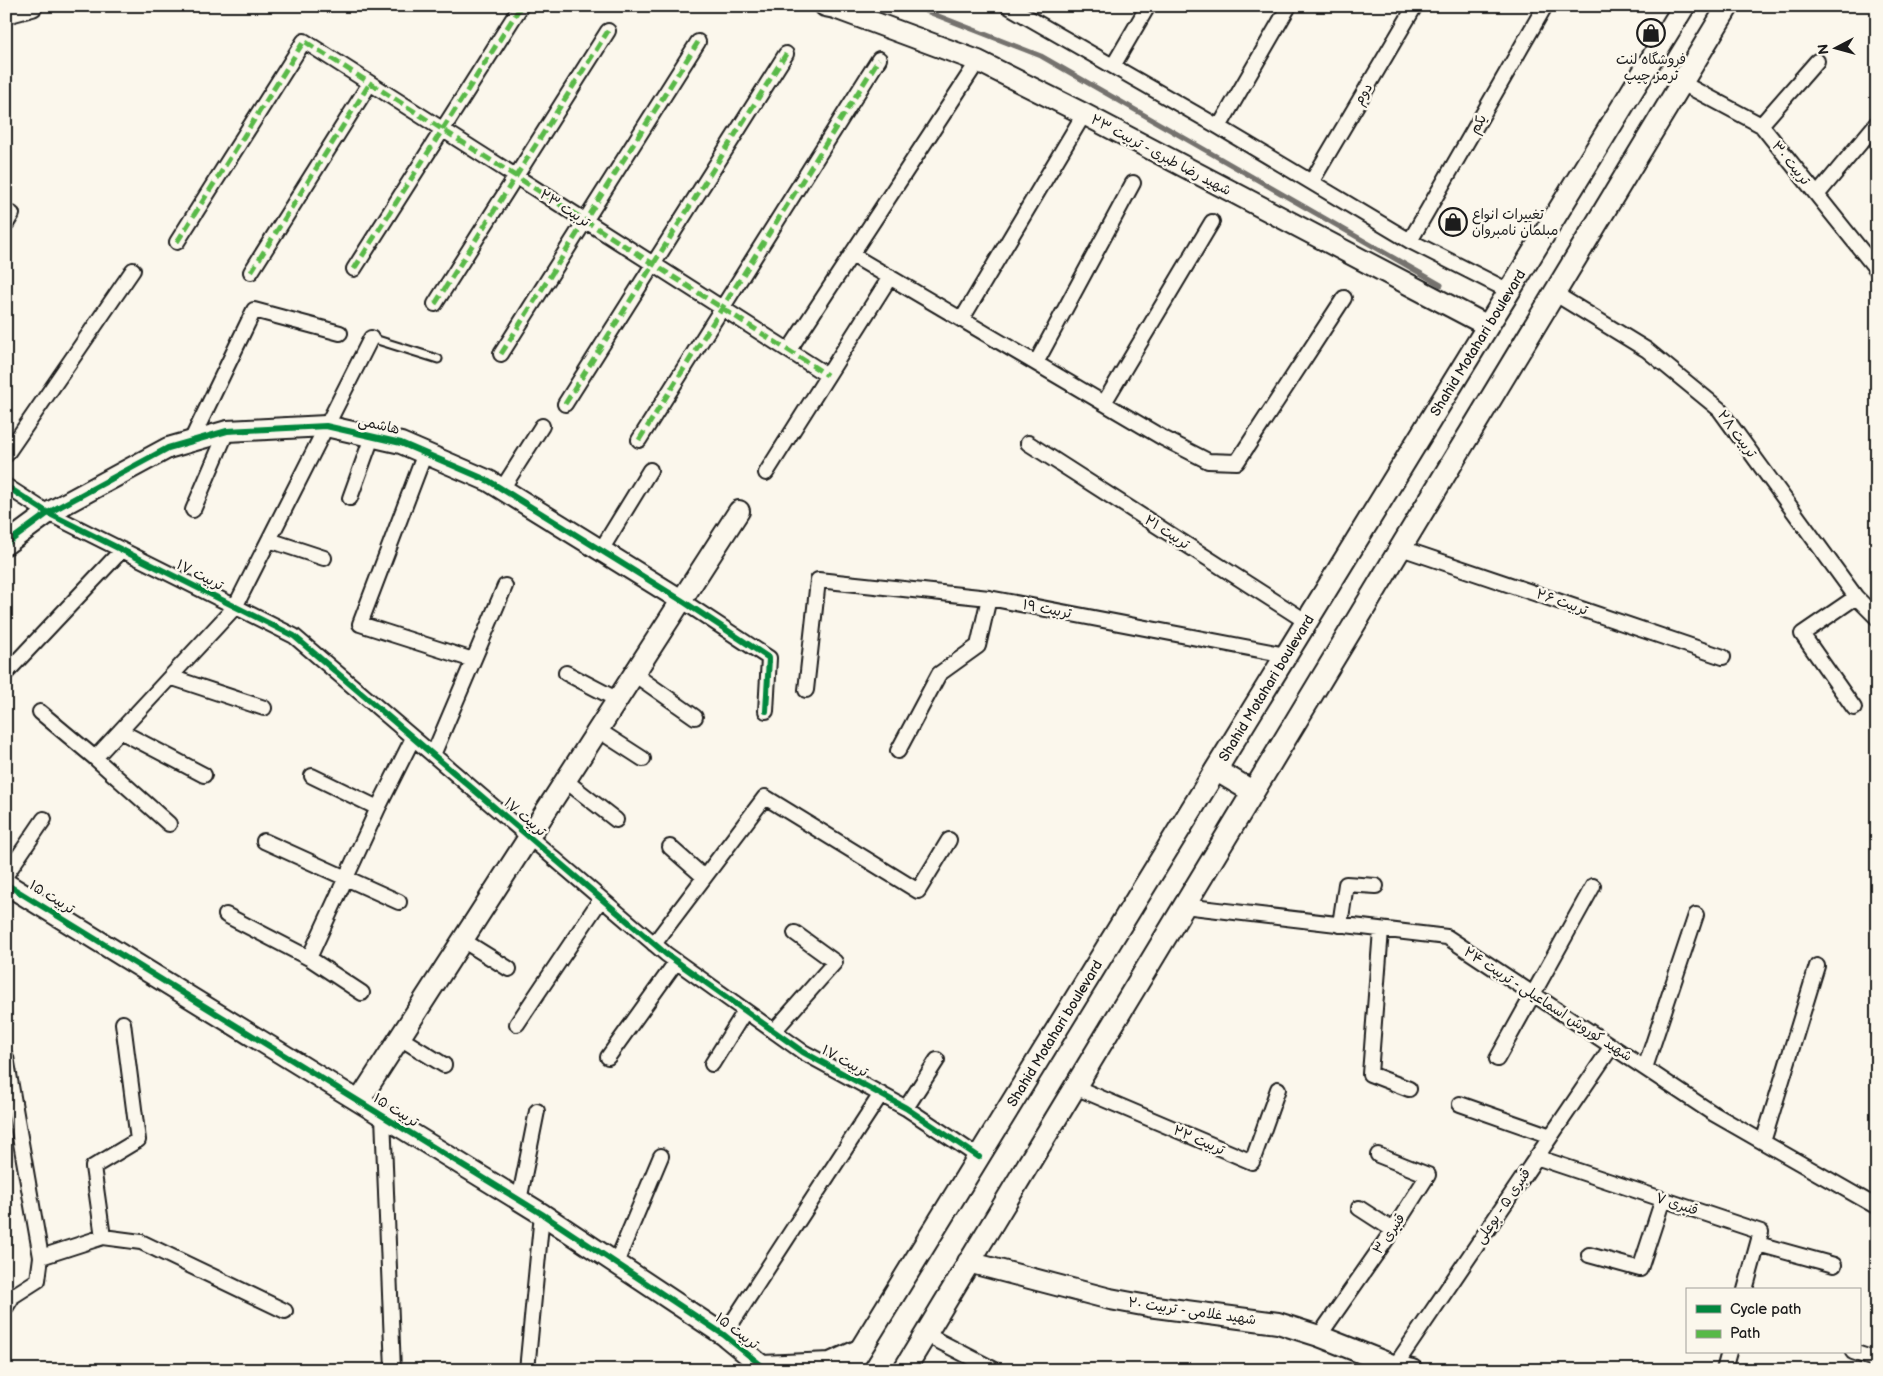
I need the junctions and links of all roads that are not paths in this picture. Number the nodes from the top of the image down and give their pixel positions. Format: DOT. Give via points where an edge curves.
graph roads {
  1 [pos="32,6"];
  2 [pos="520,6"];
  3 [pos="825,6"];
  4 [pos="1009,6"];
  5 [pos="1148,6"];
  6 [pos="1289,6"];
  7 [pos="1415,6"];
  8 [pos="1545,6"];
  9 [pos="1684,6"];
  10 [pos="1728,6"];
  11 [pos="6,13"];
  12 [pos="608,31"];
  13 [pos="698,42"];
  14 [pos="786,54"];
  15 [pos="879,60"];
  16 [pos="978,61"];
  17 [pos="1817,61"];
  18 [pos="1113,66"];
  19 [pos="370,83"];
  20 [pos="1682,83"];
  21 [pos="1084,114"];
  22 [pos="1877,123"];
  23 [pos="1761,125"];
  24 [pos="1219,127"];
  25 [pos="443,129"];
  26 [pos="516,176"];
  27 [pos="1312,181"];
  28 [pos="1133,183"];
  29 [pos="1816,194"];
  30 [pos="586,221"];
  31 [pos="1212,222"];
  32 [pos="1410,241"];
  33 [pos="177,242"];
  34 [pos="852,254"];
  35 [pos="654,264"];
  36 [pos="354,269"];
  37 [pos="133,270"];
  38 [pos="1877,270"];
  39 [pos="251,272"];
  40 [pos="890,277"];
  41 [pos="1509,292"];
  42 [pos="1554,294"];
  43 [pos="1344,298"];
  44 [pos="436,304"];
  45 [pos="722,308"];
  46 [pos="962,319"];
  47 [pos="1488,326"];
  48 [pos="340,333"];
  49 [pos="371,338"];
  50 [pos="789,350"];
  51 [pos="501,354"];
  52 [pos="438,359"];
  53 [pos="1036,363"];
  54 [pos="827,375"];
  55 [pos="1104,403"];
  56 [pos="565,404"];
  57 [pos="326,426"];
  58 [pos="542,426"];
  59 [pos="227,431"];
  60 [pos="372,436"];
  61 [pos="639,440"];
  62 [pos="191,441"];
  63 [pos="1028,443"];
  64 [pos="425,453"];
  65 [pos="6,455"];
  66 [pos="650,470"];
  67 [pos="766,473"];
  68 [pos="6,486"];
  69 [pos="502,489"];
  70 [pos="350,498"];
  71 [pos="193,510"];
  72 [pos="739,511"];
  73 [pos="48,513"];
  74 [pos="269,540"];
  75 [pos="6,544"];
  76 [pos="1401,548"];
  77 [pos="122,550"];
  78 [pos="601,550"];
  79 [pos="324,558"];
  80 [pos="505,586"];
  81 [pos="1856,597"];
  82 [pos="989,598"];
  83 [pos="681,600"];
  84 [pos="235,607"];
  85 [pos="1877,618"];
  86 [pos="1306,622"];
  87 [pos="1286,655"];
  88 [pos="1723,657"];
  89 [pos="473,660"];
  90 [pos="6,673"];
  91 [pos="566,673"];
  92 [pos="634,674"];
  93 [pos="170,677"];
  94 [pos="806,690"];
  95 [pos="618,700"];
  96 [pos="264,708"];
  97 [pos="1854,708"];
  98 [pos="766,711"];
  99 [pos="40,712"];
  100 [pos="694,717"];
  101 [pos="598,730"];
  102 [pos="120,731"];
  103 [pos="413,738"];
  104 [pos="898,751"];
  105 [pos="433,755"];
  106 [pos="95,758"];
  107 [pos="643,759"];
  108 [pos="1216,770"];
  109 [pos="204,775"];
  110 [pos="312,776"];
  111 [pos="566,781"];
  112 [pos="1253,792"];
  113 [pos="378,808"];
  114 [pos="44,820"];
  115 [pos="616,820"];
  116 [pos="169,824"];
  117 [pos="529,837"];
  118 [pos="949,840"];
  119 [pos="264,841"];
  120 [pos="670,848"];
  121 [pos="6,875"];
  122 [pos="345,877"];
  123 [pos="704,877"];
  124 [pos="6,884"];
  125 [pos="1376,886"];
  126 [pos="1593,886"];
  127 [pos="601,899"];
  128 [pos="399,902"];
  129 [pos="1184,906"];
  130 [pos="226,915"];
  131 [pos="1696,915"];
  132 [pos="1340,925"];
  133 [pos="1382,930"];
  134 [pos="795,933"];
  135 [pos="464,940"];
  136 [pos="654,944"];
  137 [pos="309,958"];
  138 [pos="676,962"];
  139 [pos="1817,966"];
  140 [pos="509,969"];
  141 [pos="362,993"];
  142 [pos="1532,994"];
  143 [pos="745,1011"];
  144 [pos="122,1023"];
  145 [pos="517,1024"];
  146 [pos="774,1031"];
  147 [pos="400,1038"];
  148 [pos="1612,1046"];
  149 [pos="6,1057"];
  150 [pos="608,1057"];
  151 [pos="937,1060"];
  152 [pos="1497,1060"];
  153 [pos="712,1064"];
  154 [pos="444,1065"];
  155 [pos="1644,1068"];
  156 [pos="1075,1087"];
  157 [pos="1278,1089"];
  158 [pos="1409,1089"];
  159 [pos="881,1094"];
  160 [pos="359,1101"];
  161 [pos="1460,1104"];
  162 [pos="906,1108"];
  163 [pos="537,1111"];
  164 [pos="382,1116"];
  165 [pos="1551,1136"];
  166 [pos="1764,1142"];
  167 [pos="1378,1155"];
  168 [pos="661,1156"];
  169 [pos="979,1157"];
  170 [pos="1536,1158"];
  171 [pos="1663,1199"];
  172 [pos="519,1201"];
  173 [pos="1877,1207"];
  174 [pos="1359,1208"];
  175 [pos="542,1214"];
  176 [pos="1393,1230"];
  177 [pos="103,1237"];
  178 [pos="1758,1244"];
  179 [pos="1588,1256"];
  180 [pos="41,1257"];
  181 [pos="968,1262"];
  182 [pos="616,1263"];
  183 [pos="1834,1265"];
  184 [pos="1746,1288"];
  185 [pos="6,1307"];
  186 [pos="285,1311"];
  187 [pos="925,1334"];
  188 [pos="724,1335"];
  189 [pos="1319,1336"];
  190 [pos="861,1349"];
  191 [pos="1728,1354"];
  192 [pos="1859,1354"];
  193 [pos="1877,1360"];
  194 [pos="1392,1367"];
  195 [pos="763,1368"];
  196 [pos="392,1370"];
  197 [pos="527,1370"];
  198 [pos="848,1370"];
  199 [pos="904,1370"];
  200 [pos="995,1370"];
  201 [pos="1724,1370"];
  1 -- 11 [label="street"];
  2 -- 25 [label="street"];
  3 -- 16 [label="street, شهید رضا طبری - تربیت ۲۳"];
  4 -- 18 [label="street"];
  5 -- 18 [label="street"];
  6 -- 24 [label="street"];
  7 -- 27 [label="street, دوم"];
  8 -- 32 [label="street, یکم"];
  9 -- 41 [label="main road, Shahid Motahari boulevard"];
  10 -- 20 [label="main road"];
  12 -- 26 [label="street"];
  13 -- 30 [label="street"];
  14 -- 35 [label="street"];
  15 -- 45 [label="street"];
  16 -- 21 [label="street, شهید رضا طبری - تربیت ۲۳"];
  16 -- 34 [label="street"];
  17 -- 23 [label="street"];
  18 -- 24 [label="street"];
  19 -- 25 [label="street, تربیت ۲۳"];
  19 -- 33 [label="street, تربیت ۲۳" via="304,41"];
  19 -- 39 [label="street"];
  20 -- 23 [label="street, تربیت ۳۰"];
  20 -- 42 [label="main road"];
  21 -- 46 [label="street"];
  21 -- 47 [label="street, شهید رضا طبری - تربیت ۲۳"];
  22 -- 29 [label="street"];
  23 -- 29 [label="street, تربیت ۳۰"];
  24 -- 27 [label="street"];
  25 -- 26 [label="street, تربیت ۲۳"];
  25 -- 36 [label="street"];
  26 -- 30 [label="street, تربیت ۲۳"];
  26 -- 44 [label="street"];
  27 -- 32 [label="street"];
  28 -- 53 [label="street"];
  29 -- 38 [label="street, تربیت ۳۰"];
  30 -- 35 [label="street, تربیت ۲۳"];
  30 -- 51 [label="street"];
  31 -- 55 [label="street"];
  32 -- 41 [label="street"];
  34 -- 40 [label="street"];
  34 -- 50 [label="street"];
  35 -- 45 [label="street, تربیت ۲۳"];
  35 -- 56 [label="street"];
  37 -- 65 [label="street"];
  40 -- 46 [label="street"];
  40 -- 54 [label="street"];
  41 -- 47 [label="main road, Shahid Motahari boulevard"];
  42 -- 76 [label="main road"];
  42 -- 81 [label="street, تربیت ۲۸" via="1647,350 1719,408"];
  43 -- 55 [label="street" via="1237,462 1208,461"];
  45 -- 50 [label="street, تربیت ۲۳"];
  45 -- 61 [label="street"];
  46 -- 53 [label="street"];
  47 -- 86 [label="main road, Shahid Motahari boulevard"];
  48 -- 62 [label="street" via="254,310"];
  49 -- 52 [label="lane"];
  49 -- 57 [label="street"];
  50 -- 54 [label="street, تربیت ۲۳"];
  53 -- 55 [label="street"];
  54 -- 67 [label="street"];
  57 -- 59 [label="street, هاشمی"];
  57 -- 60 [label="street, هاشمی"];
  57 -- 74 [label="street"];
  58 -- 69 [label="street"];
  59 -- 62 [label="street, هاشمی"];
  59 -- 71 [label="street"];
  60 -- 64 [label="street, هاشمی"];
  60 -- 70 [label="street"];
  62 -- 73 [label="street, هاشمی" via="168,448"];
  63 -- 86 [label="street, تربیت ۲۱"];
  64 -- 69 [label="street, هاشمی"];
  64 -- 89 [label="street" via="360,624"];
  66 -- 78 [label="street"];
  68 -- 73 [label="street, تربیت ۱۷"];
  69 -- 78 [label="street, هاشمی"];
  72 -- 83 [label="street"];
  73 -- 75 [label="street, هاشمی"];
  73 -- 77 [label="street, تربیت ۱۷"];
  74 -- 79 [label="street"];
  74 -- 84 [label="street"];
  76 -- 88 [label="street, تربیت ۲۶"];
  76 -- 112 [label="main road"];
  77 -- 84 [label="street, تربیت ۱۷"];
  77 -- 90 [label="street"];
  78 -- 83 [label="street, هاشمی"];
  80 -- 89 [label="street"];
  81 -- 85 [label="street, تربیت ۲۸"];
  81 -- 97 [label="street" via="1802,634"];
  82 -- 87 [label="street, تربیت ۱۹"];
  82 -- 94 [label="street, تربیت ۱۹" via="818,580"];
  82 -- 104 [label="street" via="978,646 939,674"];
  83 -- 92 [label="street"];
  83 -- 98 [label="street" via="769,658"];
  84 -- 93 [label="street"];
  84 -- 103 [label="street, تربیت ۱۷" via="294,636"];
  86 -- 87 [label="main road, Shahid Motahari boulevard"];
  87 -- 108 [label="main road, Shahid Motahari boulevard"];
  89 -- 105 [label="street"];
  91 -- 95 [label="street"];
  92 -- 95 [label="street"];
  92 -- 100 [label="street"];
  93 -- 96 [label="street"];
  93 -- 102 [label="street"];
  95 -- 101 [label="street"];
  99 -- 106 [label="street"];
  101 -- 107 [label="street"];
  101 -- 111 [label="street"];
  102 -- 106 [label="street"];
  102 -- 109 [label="street"];
  103 -- 105 [label="street, تربیت ۱۷"];
  103 -- 113 [label="street"];
  105 -- 117 [label="street, تربیت ۱۷"];
  106 -- 116 [label="street"];
  108 -- 112 [label="main road"];
  108 -- 169 [label="main road, Shahid Motahari boulevard"];
  110 -- 113 [label="street"];
  111 -- 115 [label="street"];
  111 -- 117 [label="street"];
  112 -- 129 [label="main road"];
  113 -- 122 [label="street"];
  114 -- 121 [label="street"];
  117 -- 127 [label="street, تربیت ۱۷"];
  117 -- 135 [label="street"];
  118 -- 123 [label="street" via="918,891 765,797"];
  119 -- 122 [label="street"];
  120 -- 123 [label="street"];
  122 -- 128 [label="street"];
  122 -- 137 [label="street"];
  123 -- 136 [label="street"];
  124 -- 160 [label="street, تربیت ۱۵"];
  125 -- 132 [label="street" via="1346,884"];
  126 -- 142 [label="street"];
  127 -- 136 [label="street, تربیت ۱۷"];
  127 -- 145 [label="street"];
  129 -- 132 [label="street, شهید کوروش اسماعیلی - تربیت ۲۴"];
  129 -- 156 [label="main road"];
  130 -- 137 [label="street"];
  131 -- 155 [label="street"];
  132 -- 133 [label="street, شهید کوروش اسماعیلی - تربیت ۲۴"];
  133 -- 142 [label="street, شهید کوروش اسماعیلی - تربیت ۲۴" via="1447,937"];
  133 -- 158 [label="street" via="1370,1074"];
  134 -- 146 [label="street" via="835,962"];
  135 -- 140 [label="street"];
  135 -- 147 [label="street"];
  136 -- 138 [label="street, تربیت ۱۷"];
  137 -- 141 [label="street"];
  138 -- 143 [label="street, تربیت ۱۷"];
  138 -- 150 [label="street"];
  139 -- 166 [label="street"];
  142 -- 148 [label="street, شهید کوروش اسماعیلی - تربیت ۲۴"];
  142 -- 152 [label="street"];
  143 -- 146 [label="street, تربیت ۱۷"];
  143 -- 153 [label="street"];
  144 -- 177 [label="street" via="138,1140 93,1167"];
  146 -- 159 [label="street, تربیت ۱۷" via="803,1052"];
  147 -- 154 [label="street"];
  147 -- 160 [label="street"];
  148 -- 155 [label="street, شهید کوروش اسماعیلی - تربیت ۲۴"];
  148 -- 165 [label="street, قنبری ۵ - بوعلی"];
  149 -- 180 [label="street"];
  151 -- 162 [label="street"];
  155 -- 166 [label="street, شهید کوروش اسماعیلی - تربیت ۲۴"];
  156 -- 157 [label="street, تربیت ۲۲" via="1252,1162"];
  156 -- 181 [label="main road"];
  159 -- 162 [label="street, تربیت ۱۷"];
  159 -- 188 [label="street"];
  160 -- 164 [label="street, تربیت ۱۵"];
  161 -- 165 [label="street"];
  162 -- 169 [label="street, تربیت ۱۷"];
  163 -- 172 [label="street"];
  164 -- 172 [label="street, تربیت ۱۵"];
  164 -- 196 [label="street"];
  165 -- 170 [label="street, قنبری ۵ - بوعلی"];
  166 -- 173 [label="street, شهید کوروش اسماعیلی - تربیت ۲۴"];
  167 -- 176 [label="street, قنبری ۳" via="1428,1175"];
  168 -- 182 [label="street"];
  169 -- 190 [label="main road, Shahid Motahari boulevard"];
  170 -- 171 [label="street, قنبری ۷"];
  170 -- 194 [label="street, قنبری ۵ - بوعلی"];
  171 -- 178 [label="street, قنبری ۷" via="1761,1232"];
  171 -- 179 [label="street" via="1640,1269"];
  172 -- 175 [label="street, تربیت ۱۵"];
  174 -- 176 [label="street"];
  175 -- 182 [label="street, تربیت ۱۵"];
  175 -- 197 [label="street"];
  176 -- 189 [label="street, قنبری ۳"];
  177 -- 180 [label="street"];
  177 -- 186 [label="street" via="141,1242"];
  178 -- 183 [label="street"];
  178 -- 184 [label="street"];
  180 -- 185 [label="street" via="38,1280 13,1296"];
  181 -- 187 [label="main road"];
  181 -- 189 [label="street, شهید غلامی - تربیت ۲۰" via="1110,1299 1278,1324"];
  182 -- 188 [label="street, تربیت ۱۵"];
  187 -- 199 [label="main road"];
  187 -- 200 [label="street"];
  188 -- 195 [label="street, تربیت ۱۵"];
  189 -- 194 [label="street, شهید غلامی - تربیت ۲۰"];
  190 -- 195 [label="street, تربیت ۱۵" via="830,1363"];
  190 -- 198 [label="main road, Shahid Motahari boulevard"];
  191 -- 201 [label="street"];
  192 -- 193 [label="street"];
}
